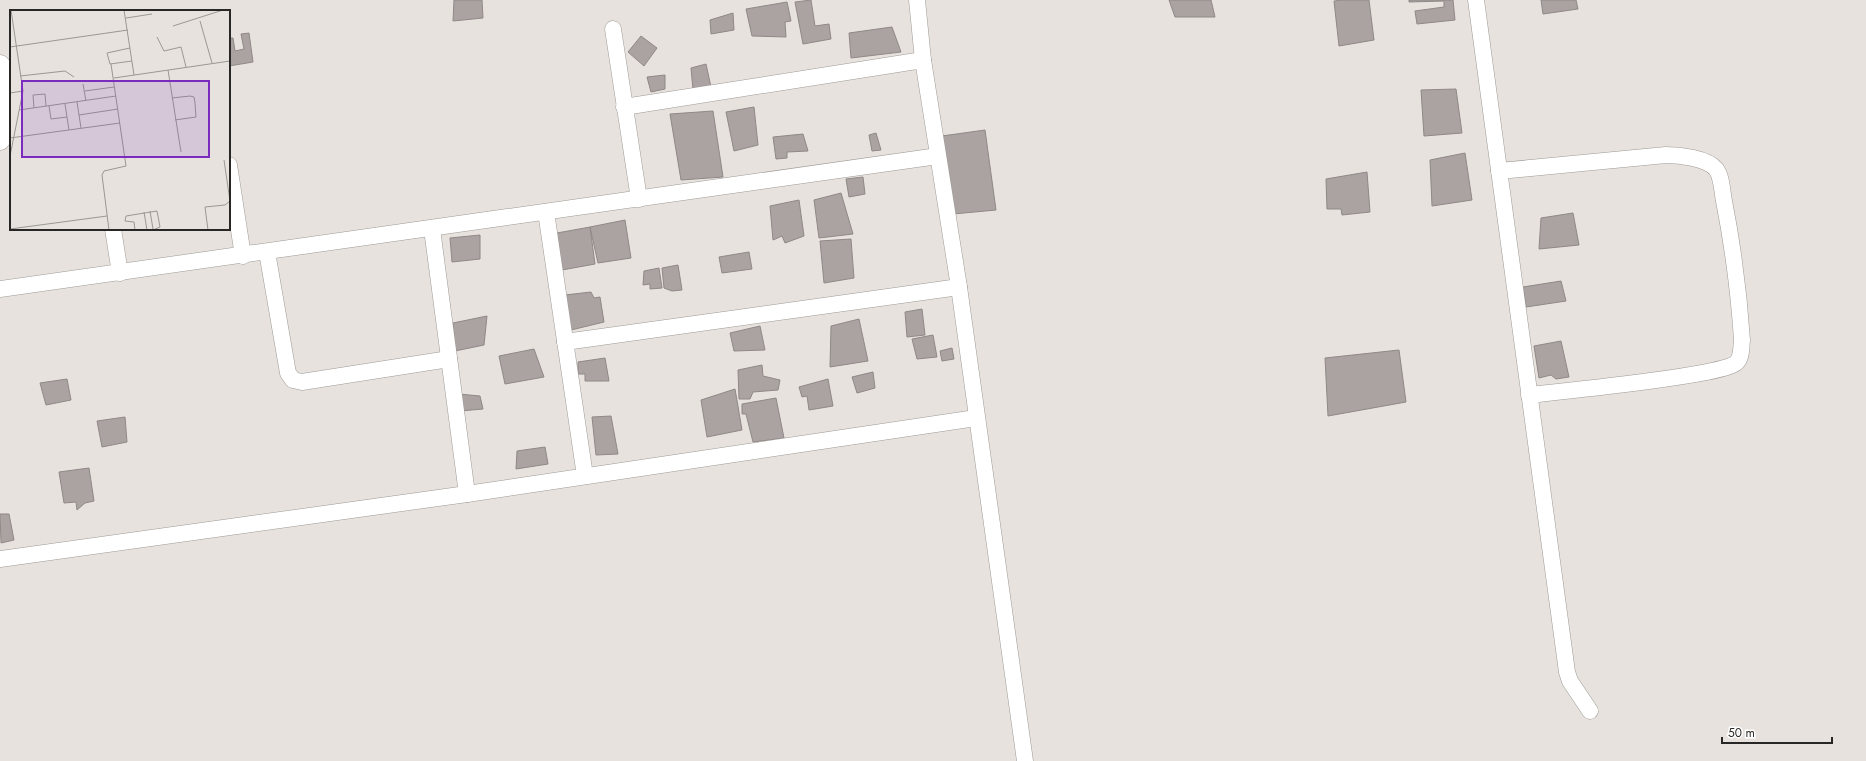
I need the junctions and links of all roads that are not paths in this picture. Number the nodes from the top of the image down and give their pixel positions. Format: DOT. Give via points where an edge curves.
graph roads {
  1 [pos="917,0"];
  2 [pos="1476,0"];
  3 [pos="613,29"];
  4 [pos="923,60"];
  5 [pos="0,65"];
  6 [pos="3,106"];
  7 [pos="624,107"];
  8 [pos="0,140"];
  9 [pos="938,156"];
  10 [pos="1499,171"];
  11 [pos="230,172"];
  12 [pos="639,199"];
  13 [pos="546,212"];
  14 [pos="432,229"];
  15 [pos="113,230"];
  16 [pos="267,252"];
  17 [pos="242,256"];
  18 [pos="120,273"];
  19 [pos="959,286"];
  20 [pos="0,289"];
  21 [pos="566,342"];
  22 [pos="449,360"];
  23 [pos="1529,395"];
  24 [pos="976,418"];
  25 [pos="585,476"];
  26 [pos="467,494"];
  27 [pos="0,559"];
  28 [pos="1590,711"];
  29 [pos="1025,761"];
  1 -- 4 [label="street"];
  2 -- 10 [label="street"];
  3 -- 7 [label="street"];
  4 -- 7 [label="street"];
  4 -- 9 [label="street"];
  5 -- 6 [label="street"];
  6 -- 8 [label="street"];
  7 -- 12 [label="street"];
  9 -- 12 [label="street"];
  9 -- 19 [label="street"];
  10 -- 23 [label="street"];
  10 -- 23 [label="street" via="1666,155 1693,158 1715,167 1719,174 1730,238 1742,340 1740,356 1736,363 1728,368 1685,376"];
  11 -- 17 [label="street"];
  12 -- 13 [label="street"];
  13 -- 14 [label="street"];
  13 -- 21 [label="street"];
  14 -- 16 [label="street"];
  14 -- 22 [label="street"];
  15 -- 18 [label="street"];
  16 -- 17 [label="street"];
  16 -- 22 [label="street" via="288,373 293,380 302,382"];
  17 -- 18 [label="street"];
  18 -- 20 [label="street"];
  19 -- 21 [label="street"];
  19 -- 24 [label="street"];
  21 -- 25 [label="street"];
  22 -- 26 [label="street"];
  23 -- 28 [label="street" via="1567,672"];
  24 -- 25 [label="street"];
  24 -- 29 [label="street"];
  25 -- 26 [label="street"];
  26 -- 27 [label="street"];
}
